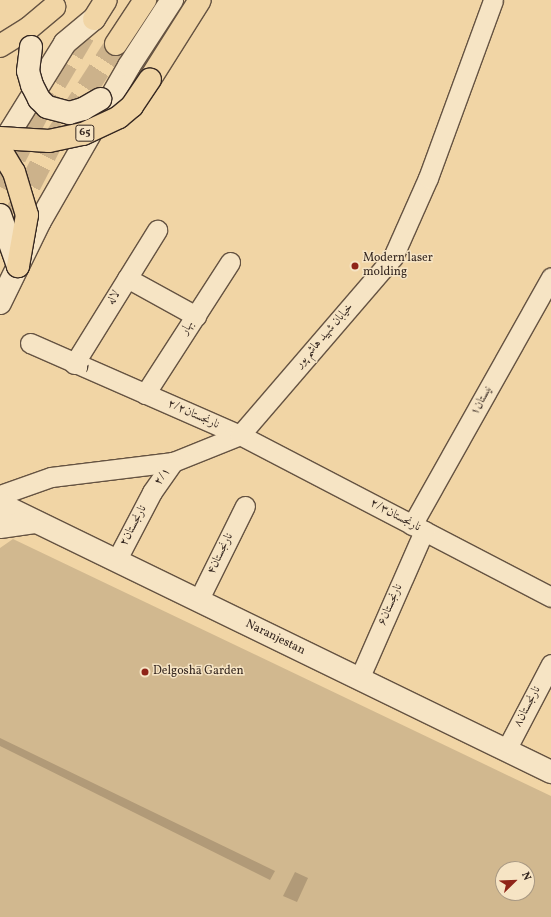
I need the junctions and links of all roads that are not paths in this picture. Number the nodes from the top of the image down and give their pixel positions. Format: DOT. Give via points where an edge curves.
graph roads {
  1 [pos="106,0"];
  2 [pos="145,0"];
  3 [pos="172,0"];
  4 [pos="200,0"];
  5 [pos="493,0"];
  6 [pos="57,4"];
  7 [pos="116,44"];
  8 [pos="0,46"];
  9 [pos="129,66"];
  10 [pos="0,138"];
  11 [pos="0,148"];
  12 [pos="0,215"];
  13 [pos="157,230"];
  14 [pos="230,262"];
  15 [pos="18,266"];
  16 [pos="551,277"];
  17 [pos="127,278"];
  18 [pos="0,303"];
  19 [pos="196,316"];
  20 [pos="30,343"];
  21 [pos="74,364"];
  22 [pos="146,394"];
  23 [pos="240,435"];
  24 [pos="173,462"];
  25 [pos="152,492"];
  26 [pos="0,495"];
  27 [pos="0,504"];
  28 [pos="245,506"];
  29 [pos="35,522"];
  30 [pos="0,527"];
  31 [pos="418,528"];
  32 [pos="116,561"];
  33 [pos="551,597"];
  34 [pos="198,601"];
  35 [pos="551,664"];
  36 [pos="359,679"];
  37 [pos="506,750"];
  38 [pos="551,772"];
  1 -- 11 [label="main road" via="94,18 65,43"];
  2 -- 7 [label="main road"];
  3 -- 9 [label="main road"];
  4 -- 10 [label="main road, 65, bridge" via="132,106 119,117 83,134 49,141"];
  5 -- 23 [label="street, خیابان شهید هاشم پور" via="428,178 393,258"];
  6 -- 8 [label="main road" via="29,28"];
  6 -- 9 [label="main road, bridge" via="40,26 31,47 28,71 39,99 47,107 69,113 83,109 100,99"];
  9 -- 15 [label="main road" via="40,221"];
  11 -- 15 [label="main road, bridge" via="14,172 27,215"];
  12 -- 15 [label="main road, bridge"];
  13 -- 17 [label="street, لاله ‍"];
  14 -- 19 [label="street, بهار"];
  15 -- 18 [label="main road"];
  16 -- 31 [label="street, ۱نیستان"];
  17 -- 19 [label="street"];
  17 -- 21 [label="street, لاله ‍"];
  19 -- 22 [label="street, بهار"];
  20 -- 21 [label="street, ۱"];
  21 -- 22 [label="street, ۱"];
  22 -- 23 [label="street, ۲/۲نارنجستان"];
  23 -- 24 [label="street, خیابان شهید هاشم پور"];
  23 -- 31 [label="street, ۲/۳نارنجستان"];
  24 -- 25 [label="street, ۲/۱"];
  24 -- 26 [label="street, خیابان شهید هاشم پور" via="51,477"];
  25 -- 32 [label="street, ۲نارنجستان"];
  27 -- 29 [label="main road, Naranjestan"];
  28 -- 34 [label="street, ۴نارنجستان"];
  29 -- 30 [label="main road"];
  29 -- 32 [label="main road, Naranjestan"];
  31 -- 33 [label="street, ۲/۳نارنجستان"];
  31 -- 36 [label="street, ۶نارنجستان"];
  32 -- 34 [label="main road, Naranjestan"];
  34 -- 36 [label="main road, Naranjestan"];
  35 -- 37 [label="street, ۸نارنجستان"];
  36 -- 37 [label="main road, Naranjestan"];
  37 -- 38 [label="main road, Naranjestan"];
}
